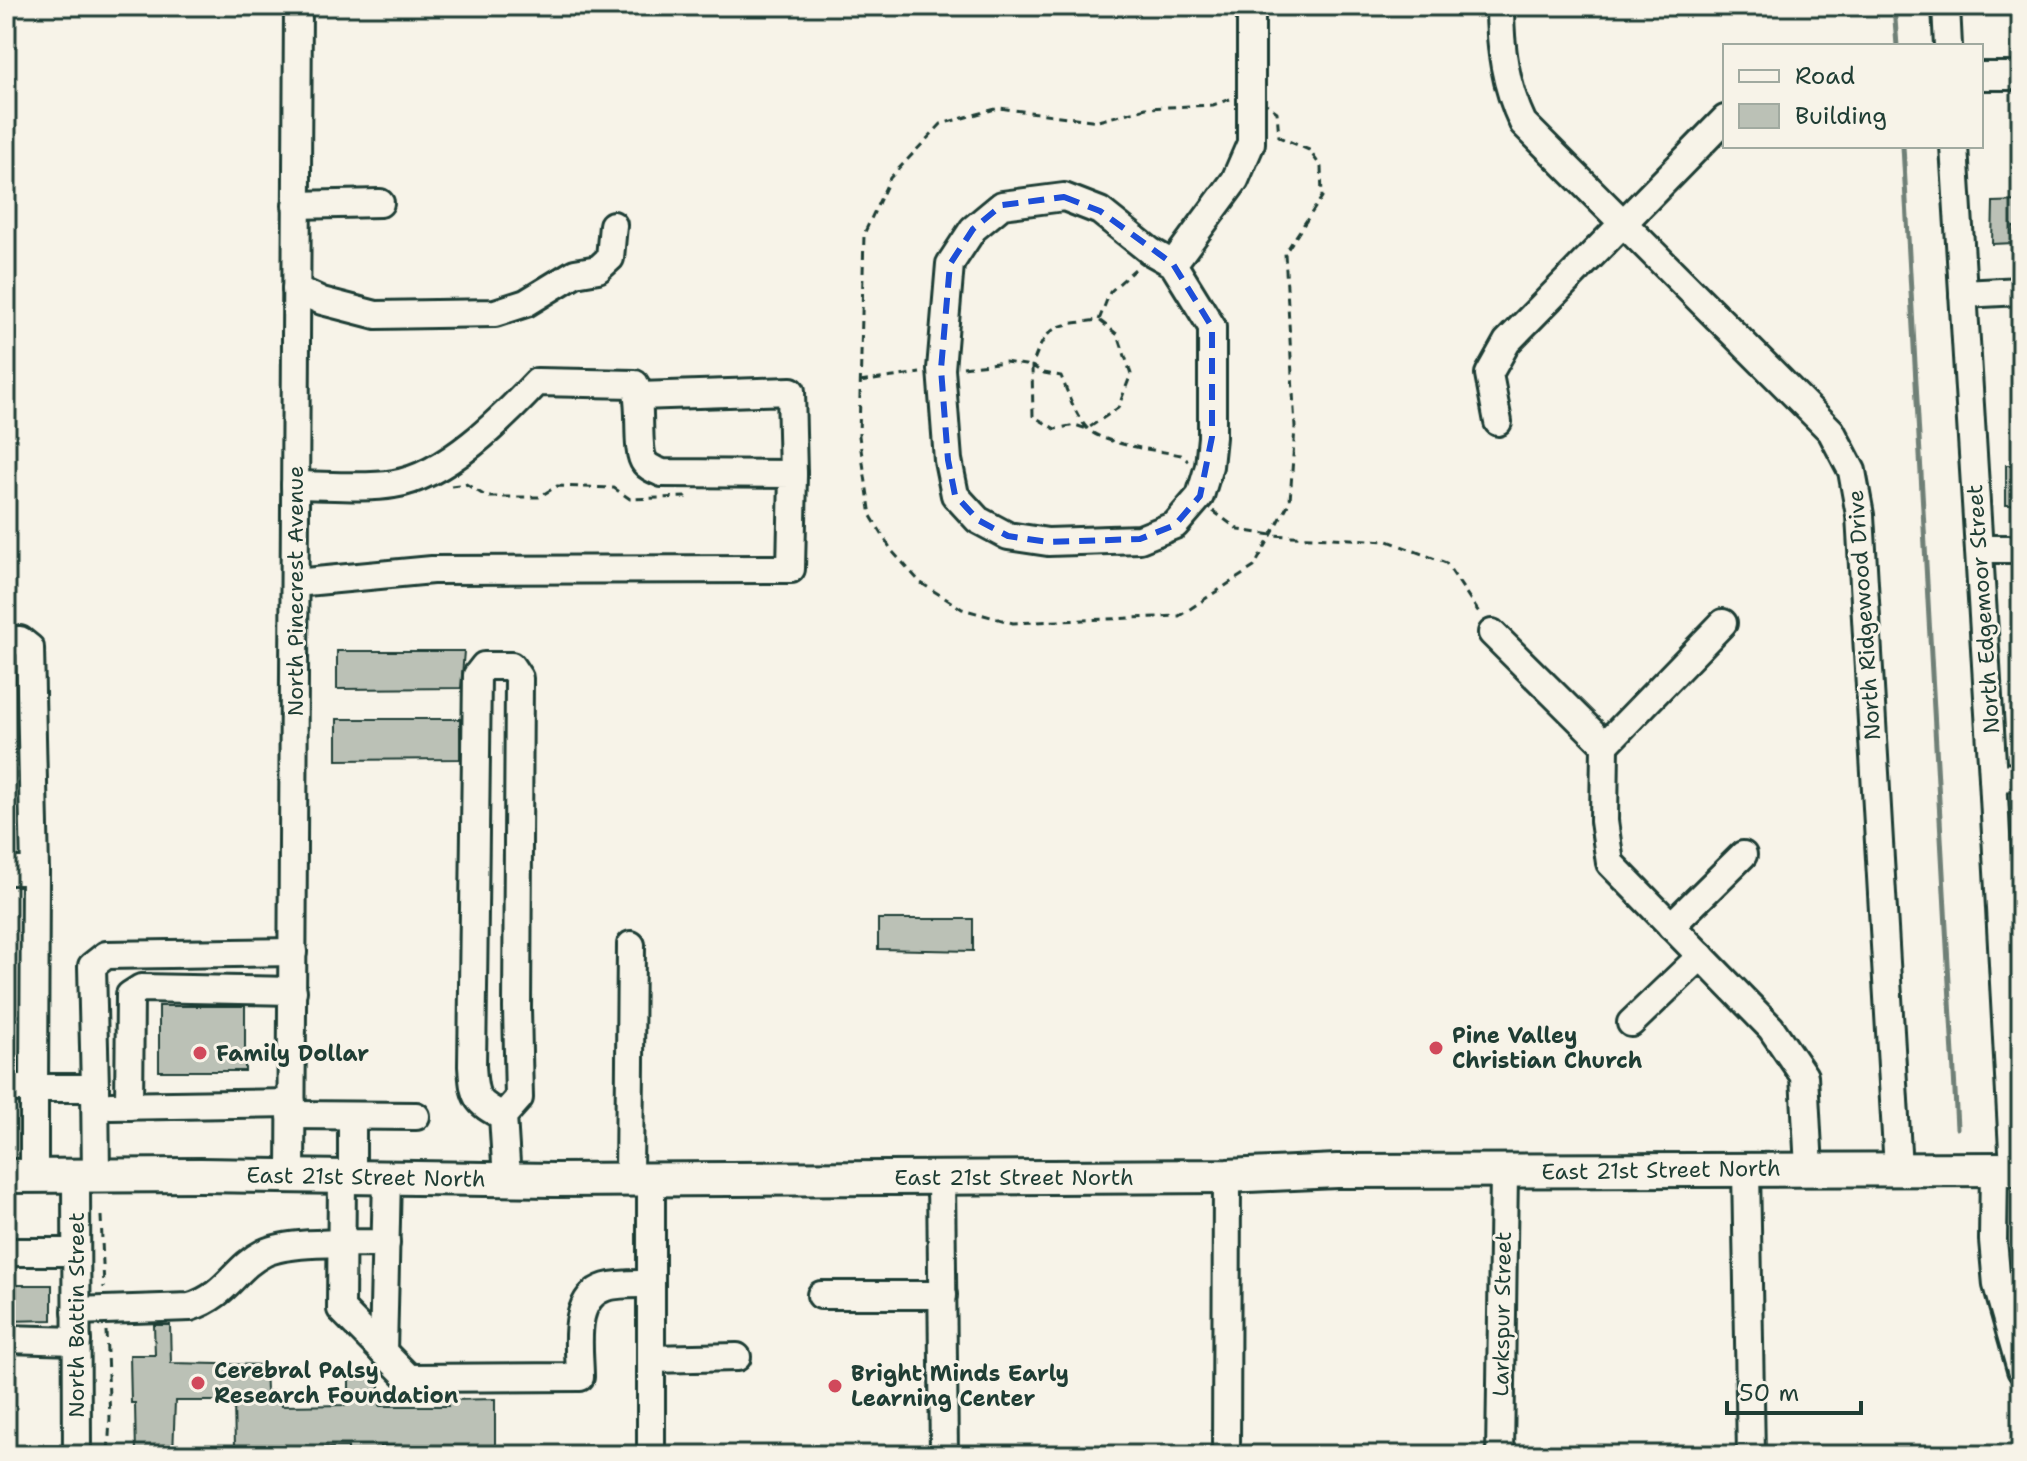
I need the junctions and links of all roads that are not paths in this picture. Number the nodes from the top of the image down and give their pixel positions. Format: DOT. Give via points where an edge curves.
graph roads {
  1 [pos="298,6"];
  2 [pos="1251,6"];
  3 [pos="1500,6"];
  4 [pos="1946,6"];
  5 [pos="1948,44"];
  6 [pos="1983,76"];
  7 [pos="2021,76"];
  8 [pos="1723,121"];
  9 [pos="1954,148"];
  10 [pos="380,203"];
  11 [pos="296,205"];
  12 [pos="1622,223"];
  13 [pos="613,225"];
  14 [pos="1162,258"];
  15 [pos="296,289"];
  16 [pos="2021,291"];
  17 [pos="1963,294"];
  18 [pos="639,396"];
  19 [pos="1498,422"];
  20 [pos="793,474"];
  21 [pos="295,485"];
  22 [pos="1979,549"];
  23 [pos="2021,549"];
  24 [pos="295,583"];
  25 [pos="1723,623"];
  26 [pos="1492,633"];
  27 [pos="6,640"];
  28 [pos="1605,745"];
  29 [pos="2021,777"];
  30 [pos="1993,778"];
  31 [pos="1743,855"];
  32 [pos="6,871"];
  33 [pos="35,871"];
  34 [pos="1671,926"];
  35 [pos="631,945"];
  36 [pos="293,952"];
  37 [pos="1701,956"];
  38 [pos="293,991"];
  39 [pos="2014,1006"];
  40 [pos="1631,1023"];
  41 [pos="6,1088"];
  42 [pos="34,1088"];
  43 [pos="95,1097"];
  44 [pos="129,1106"];
  45 [pos="292,1109"];
  46 [pos="352,1116"];
  47 [pos="416,1116"];
  48 [pos="503,1116"];
  49 [pos="1809,1168"];
  50 [pos="1746,1169"];
  51 [pos="1898,1169"];
  52 [pos="2010,1169"];
  53 [pos="1504,1173"];
  54 [pos="86,1175"];
  55 [pos="20,1176"];
  56 [pos="291,1176"];
  57 [pos="1227,1176"];
  58 [pos="347,1177"];
  59 [pos="387,1177"];
  60 [pos="941,1178"];
  61 [pos="507,1179"];
  62 [pos="640,1179"];
  63 [pos="386,1243"];
  64 [pos="341,1244"];
  65 [pos="6,1252"];
  66 [pos="76,1252"];
  67 [pos="651,1284"];
  68 [pos="821,1295"];
  69 [pos="943,1295"];
  70 [pos="76,1311"];
  71 [pos="6,1339"];
  72 [pos="77,1341"];
  73 [pos="383,1352"];
  74 [pos="737,1357"];
  75 [pos="651,1359"];
  76 [pos="2021,1370"];
  77 [pos="77,1455"];
  78 [pos="651,1455"];
  79 [pos="944,1455"];
  80 [pos="1226,1455"];
  81 [pos="1500,1455"];
  82 [pos="1751,1455"];
  1 -- 11 [label="street, North Pinecrest Avenue"];
  2 -- 14 [label="street" via="1251,143 1235,180"];
  3 -- 12 [label="street, North Ridgewood Drive" via="1500,46 1511,98 1523,123"];
  4 -- 5 [label="street"];
  6 -- 7 [label="street"];
  8 -- 12 [label="street"];
  9 -- 17 [label="street, North Edgemoor Street"];
  10 -- 11 [label="street"];
  11 -- 15 [label="street, North Pinecrest Avenue"];
  12 -- 19 [label="street" via="1507,342 1489,374"];
  12 -- 51 [label="street, North Ridgewood Drive" via="1831,431 1852,471 1860,515"];
  13 -- 15 [label="street" via="610,258 598,269 575,273 526,303 495,313 376,315"];
  14 -- 14 [label="street" via="1212,327 1212,437 1200,496 1175,525 1140,539 1048,542 1008,536 978,520 955,495 941,369 950,264 973,229 1002,205 1064,197 1100,211"];
  15 -- 21 [label="street, North Pinecrest Avenue"];
  16 -- 17 [label="street"];
  17 -- 22 [label="street, North Edgemoor Street"];
  18 -- 20 [label="street" via="641,457 647,466 662,473"];
  18 -- 20 [label="street" via="791,391"];
  18 -- 21 [label="street" via="635,384 537,382 465,449 428,471 394,484"];
  20 -- 24 [label="street" via="791,569 432,570"];
  21 -- 24 [label="street, North Pinecrest Avenue"];
  22 -- 23 [label="street"];
  22 -- 30 [label="street, North Edgemoor Street"];
  24 -- 36 [label="street, North Pinecrest Avenue"];
  25 -- 28 [label="street"];
  26 -- 28 [label="street"];
  27 -- 33 [label="street" via="20,640 30,648"];
  28 -- 34 [label="street" via="1604,821 1610,863"];
  29 -- 30 [label="street"];
  30 -- 39 [label="street, North Edgemoor Street"];
  31 -- 34 [label="street"];
  32 -- 33 [label="street"];
  33 -- 42 [label="street"];
  34 -- 37 [label="street"];
  35 -- 62 [label="street"];
  36 -- 38 [label="street, North Pinecrest Avenue"];
  36 -- 43 [label="street, North Battin Street" via="106,955 92,966"];
  37 -- 40 [label="street"];
  37 -- 49 [label="street" via="1771,1028 1804,1076"];
  38 -- 44 [label="street" via="141,988 130,995"];
  38 -- 45 [label="street, North Pinecrest Avenue"];
  39 -- 52 [label="street, North Edgemoor Street"];
  41 -- 42 [label="street"];
  42 -- 43 [label="street"];
  42 -- 55 [label="street"];
  43 -- 44 [label="street"];
  43 -- 54 [label="street, North Battin Street"];
  44 -- 45 [label="street"];
  45 -- 46 [label="street"];
  45 -- 56 [label="street, North Pinecrest Avenue"];
  46 -- 47 [label="street"];
  46 -- 58 [label="street"];
  48 -- 48 [label="street" via="483,1106 473,1087 472,1066 477,675 484,666 511,666 519,678 519,1098"];
  48 -- 61 [label="street"];
  49 -- 50 [label="main road, East 21st Street North"];
  49 -- 51 [label="main road, East 21st Street North"];
  50 -- 53 [label="main road, East 21st Street North"];
  50 -- 82 [label="street"];
  51 -- 52 [label="main road, East 21st Street North"];
  52 -- 76 [label="street, North Edgemoor Street" via="1993,1240 1997,1285"];
  53 -- 57 [label="main road, East 21st Street North"];
  53 -- 81 [label="street, Larkspur Street"];
  54 -- 55 [label="main road, East 21st Street North"];
  54 -- 56 [label="main road, East 21st Street North"];
  54 -- 66 [label="street, North Battin Street"];
  56 -- 58 [label="main road, East 21st Street North"];
  57 -- 60 [label="main road, East 21st Street North"];
  57 -- 80 [label="street"];
  58 -- 59 [label="main road, East 21st Street North"];
  58 -- 64 [label="street"];
  59 -- 61 [label="main road, East 21st Street North"];
  59 -- 63 [label="street"];
  60 -- 62 [label="main road, East 21st Street North"];
  60 -- 69 [label="street"];
  61 -- 62 [label="main road, East 21st Street North"];
  62 -- 67 [label="street"];
  63 -- 64 [label="street"];
  63 -- 73 [label="street"];
  64 -- 70 [label="street" via="265,1253 226,1287 190,1307"];
  64 -- 73 [label="street" via="341,1309"];
  65 -- 66 [label="street"];
  66 -- 70 [label="street, North Battin Street"];
  67 -- 73 [label="street" via="603,1288 586,1303 580,1377 409,1378"];
  67 -- 75 [label="street"];
  68 -- 69 [label="street"];
  69 -- 79 [label="street"];
  70 -- 72 [label="street, North Battin Street"];
  71 -- 72 [label="street"];
  72 -- 77 [label="street, North Battin Street"];
  74 -- 75 [label="street"];
  75 -- 78 [label="street"];
}
